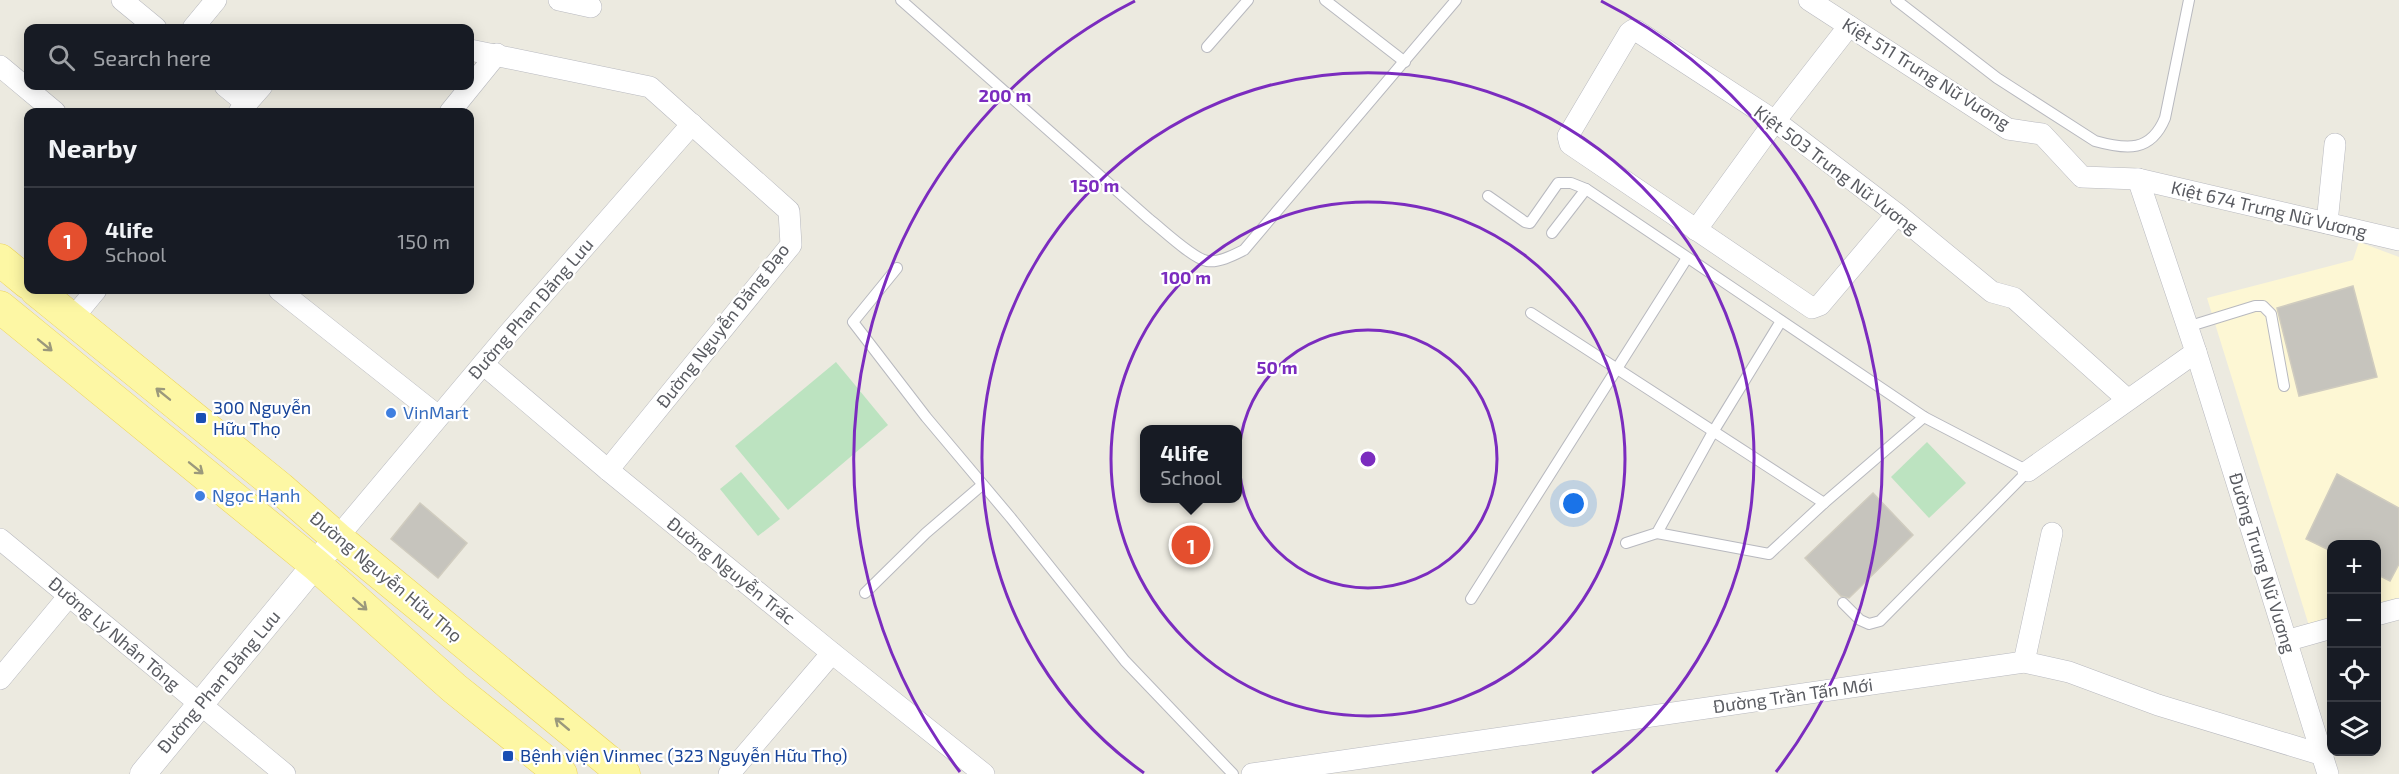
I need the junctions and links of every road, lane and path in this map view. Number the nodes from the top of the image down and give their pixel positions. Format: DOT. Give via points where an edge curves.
graph roads {
  1 [pos="122,0"];
  2 [pos="216,0"];
  3 [pos="559,0"];
  4 [pos="901,0"];
  5 [pos="1248,0"];
  6 [pos="1325,0"];
  7 [pos="1456,0"];
  8 [pos="1809,0"];
  9 [pos="1896,0"];
  10 [pos="2189,0"];
  11 [pos="591,7"];
  12 [pos="151,24"];
  13 [pos="196,24"];
  14 [pos="1849,26"];
  15 [pos="1207,47"];
  16 [pos="474,51"];
  17 [pos="497,54"];
  18 [pos="1405,62"];
  19 [pos="0,66"];
  20 [pos="474,82"];
  21 [pos="24,86"];
  22 [pos="29,90"];
  23 [pos="228,90"];
  24 [pos="259,90"];
  25 [pos="468,90"];
  26 [pos="50,108"];
  27 [pos="243,108"];
  28 [pos="453,108"];
  29 [pos="1775,121"];
  30 [pos="692,124"];
  31 [pos="2335,144"];
  32 [pos="2138,179"];
  33 [pos="1586,189"];
  34 [pos="1488,196"];
  35 [pos="1897,214"];
  36 [pos="2327,224"];
  37 [pos="1696,230"];
  38 [pos="1552,233"];
  39 [pos="2399,240"];
  40 [pos="1687,258"];
  41 [pos="0,260"];
  42 [pos="897,268"];
  43 [pos="24,280"];
  44 [pos="41,294"];
  45 [pos="93,294"];
  46 [pos="303,296"];
  47 [pos="0,308"];
  48 [pos="1531,313"];
  49 [pos="72,319"];
  50 [pos="1781,321"];
  51 [pos="2187,327"];
  52 [pos="2196,352"];
  53 [pos="483,363"];
  54 [pos="1616,369"];
  55 [pos="2284,386"];
  56 [pos="2127,399"];
  57 [pos="438,416"];
  58 [pos="1924,417"];
  59 [pos="1713,432"];
  60 [pos="608,470"];
  61 [pos="2028,471"];
  62 [pos="982,485"];
  63 [pos="1824,503"];
  64 [pos="1657,533"];
  65 [pos="2052,533"];
  66 [pos="337,538"];
  67 [pos="0,539"];
  68 [pos="1626,543"];
  69 [pos="316,565"];
  70 [pos="865,593"];
  71 [pos="68,597"];
  72 [pos="1471,599"];
  73 [pos="1843,603"];
  74 [pos="2399,609"];
  75 [pos="2381,614"];
  76 [pos="2327,629"];
  77 [pos="2286,641"];
  78 [pos="832,653"];
  79 [pos="2024,662"];
  80 [pos="0,679"];
  81 [pos="200,704"];
  82 [pos="2325,765"];
  83 [pos="143,774"];
  84 [pos="285,774"];
  85 [pos="561,774"];
  86 [pos="624,774"];
  87 [pos="729,774"];
  88 [pos="984,774"];
  89 [pos="1233,774"];
  90 [pos="1252,774"];
  1 -- 12 [label="street"];
  2 -- 13 [label="street"];
  3 -- 11 [label="street"];
  4 -- 18 [label="lane" via="1149,219 1208,261 1244,250"];
  5 -- 15 [label="lane"];
  6 -- 18 [label="lane"];
  7 -- 18 [label="lane"];
  8 -- 14 [label="street, Kiệt 511 Trưng Nữ Vương"];
  9 -- 10 [label="lane" via="1997,78 2095,141 2134,146 2158,134 2165,118"];
  14 -- 29 [label="street"];
  14 -- 32 [label="street, Kiệt 511 Trưng Nữ Vương" via="2008,129 2042,134 2082,177"];
  16 -- 17 [label="street, Đường Nguyễn Đăng Đạo"];
  17 -- 20 [label="street"];
  17 -- 30 [label="street, Đường Nguyễn Đăng Đạo" via="650,87"];
  19 -- 21 [label="street"];
  22 -- 26 [label="street"];
  23 -- 27 [label="street"];
  24 -- 27 [label="street"];
  25 -- 28 [label="street"];
  29 -- 35 [label="street, Kiệt 503 Trưng Nữ Vương"];
  29 -- 37 [label="street"];
  29 -- 37 [label="street, Kiệt 503 Trưng Nữ Vương" via="1633,30 1569,136 1570,144"];
  30 -- 53 [label="street, Đường Phan Đăng Lưu"];
  30 -- 60 [label="street, Đường Nguyễn Đăng Đạo" via="789,211 791,244"];
  31 -- 36 [label="street"];
  32 -- 36 [label="street, Kiệt 674 Trưng Nữ Vương"];
  32 -- 51 [label="street, Đường Trưng Nữ Vương"];
  33 -- 34 [label="lane" via="1558,183 1530,223"];
  33 -- 38 [label="lane"];
  33 -- 40 [label="lane"];
  35 -- 37 [label="street" via="1820,305 1812,308"];
  35 -- 56 [label="street, Kiệt 503 Trưng Nữ Vương" via="1992,292 2014,298"];
  36 -- 39 [label="street, Kiệt 674 Trưng Nữ Vương"];
  40 -- 50 [label="lane"];
  40 -- 54 [label="lane"];
  41 -- 43 [label="main road"];
  42 -- 62 [label="lane" via="853,322"];
  44 -- 49 [label="main road, Đường Nguyễn Hữu Thọ"];
  45 -- 49 [label="street"];
  46 -- 57 [label="street"];
  47 -- 69 [label="main road, Đường Nguyễn Hữu Thọ, one-way"];
  48 -- 54 [label="lane"];
  66 -- 49 [label="main road, Đường Nguyễn Hữu Thọ, one-way"];
  50 -- 58 [label="lane"];
  50 -- 59 [label="lane"];
  51 -- 52 [label="street, Đường Trưng Nữ Vương"];
  51 -- 55 [label="lane" via="2263,306 2271,314"];
  52 -- 56 [label="street"];
  52 -- 77 [label="street, Đường Trưng Nữ Vương"];
  53 -- 57 [label="street, Đường Phan Đăng Lưu"];
  53 -- 60 [label="street, Đường Nguyễn Trác"];
  54 -- 59 [label="lane"];
  54 -- 72 [label="lane"];
  56 -- 61 [label="street"];
  57 -- 66 [label="street, Đường Phan Đăng Lưu"];
  58 -- 61 [label="lane"];
  58 -- 63 [label="lane"];
  59 -- 63 [label="lane"];
  59 -- 64 [label="lane"];
  60 -- 78 [label="street, Đường Nguyễn Trác"];
  61 -- 73 [label="lane" via="1880,621 1869,624 1860,620"];
  62 -- 70 [label="lane"];
  62 -- 89 [label="lane" via="1125,661"];
  63 -- 64 [label="lane" via="1769,554"];
  64 -- 68 [label="lane"];
  65 -- 79 [label="street"];
  66 -- 69 [label="street, Đường Phan Đăng Lưu"];
  86 -- 66 [label="main road, Đường Nguyễn Hữu Thọ, one-way"];
  67 -- 71 [label="street, Đường Lý Nhân Tông"];
  69 -- 81 [label="street, Đường Phan Đăng Lưu"];
  69 -- 85 [label="main road, Đường Nguyễn Hữu Thọ, one-way" via="454,688"];
  71 -- 80 [label="street"];
  71 -- 81 [label="street, Đường Lý Nhân Tông"];
  74 -- 75 [label="street"];
  76 -- 77 [label="street"];
  77 -- 82 [label="street, Đường Trưng Nữ Vương"];
  78 -- 87 [label="street"];
  78 -- 88 [label="street, Đường Nguyễn Trác"];
  79 -- 82 [label="street, Đường Trần Tấn Mới" via="2069,672"];
  79 -- 90 [label="street, Đường Trần Tấn Mới"];
  81 -- 83 [label="street, Đường Phan Đăng Lưu"];
  81 -- 84 [label="street, Đường Lý Nhân Tông"];
}
